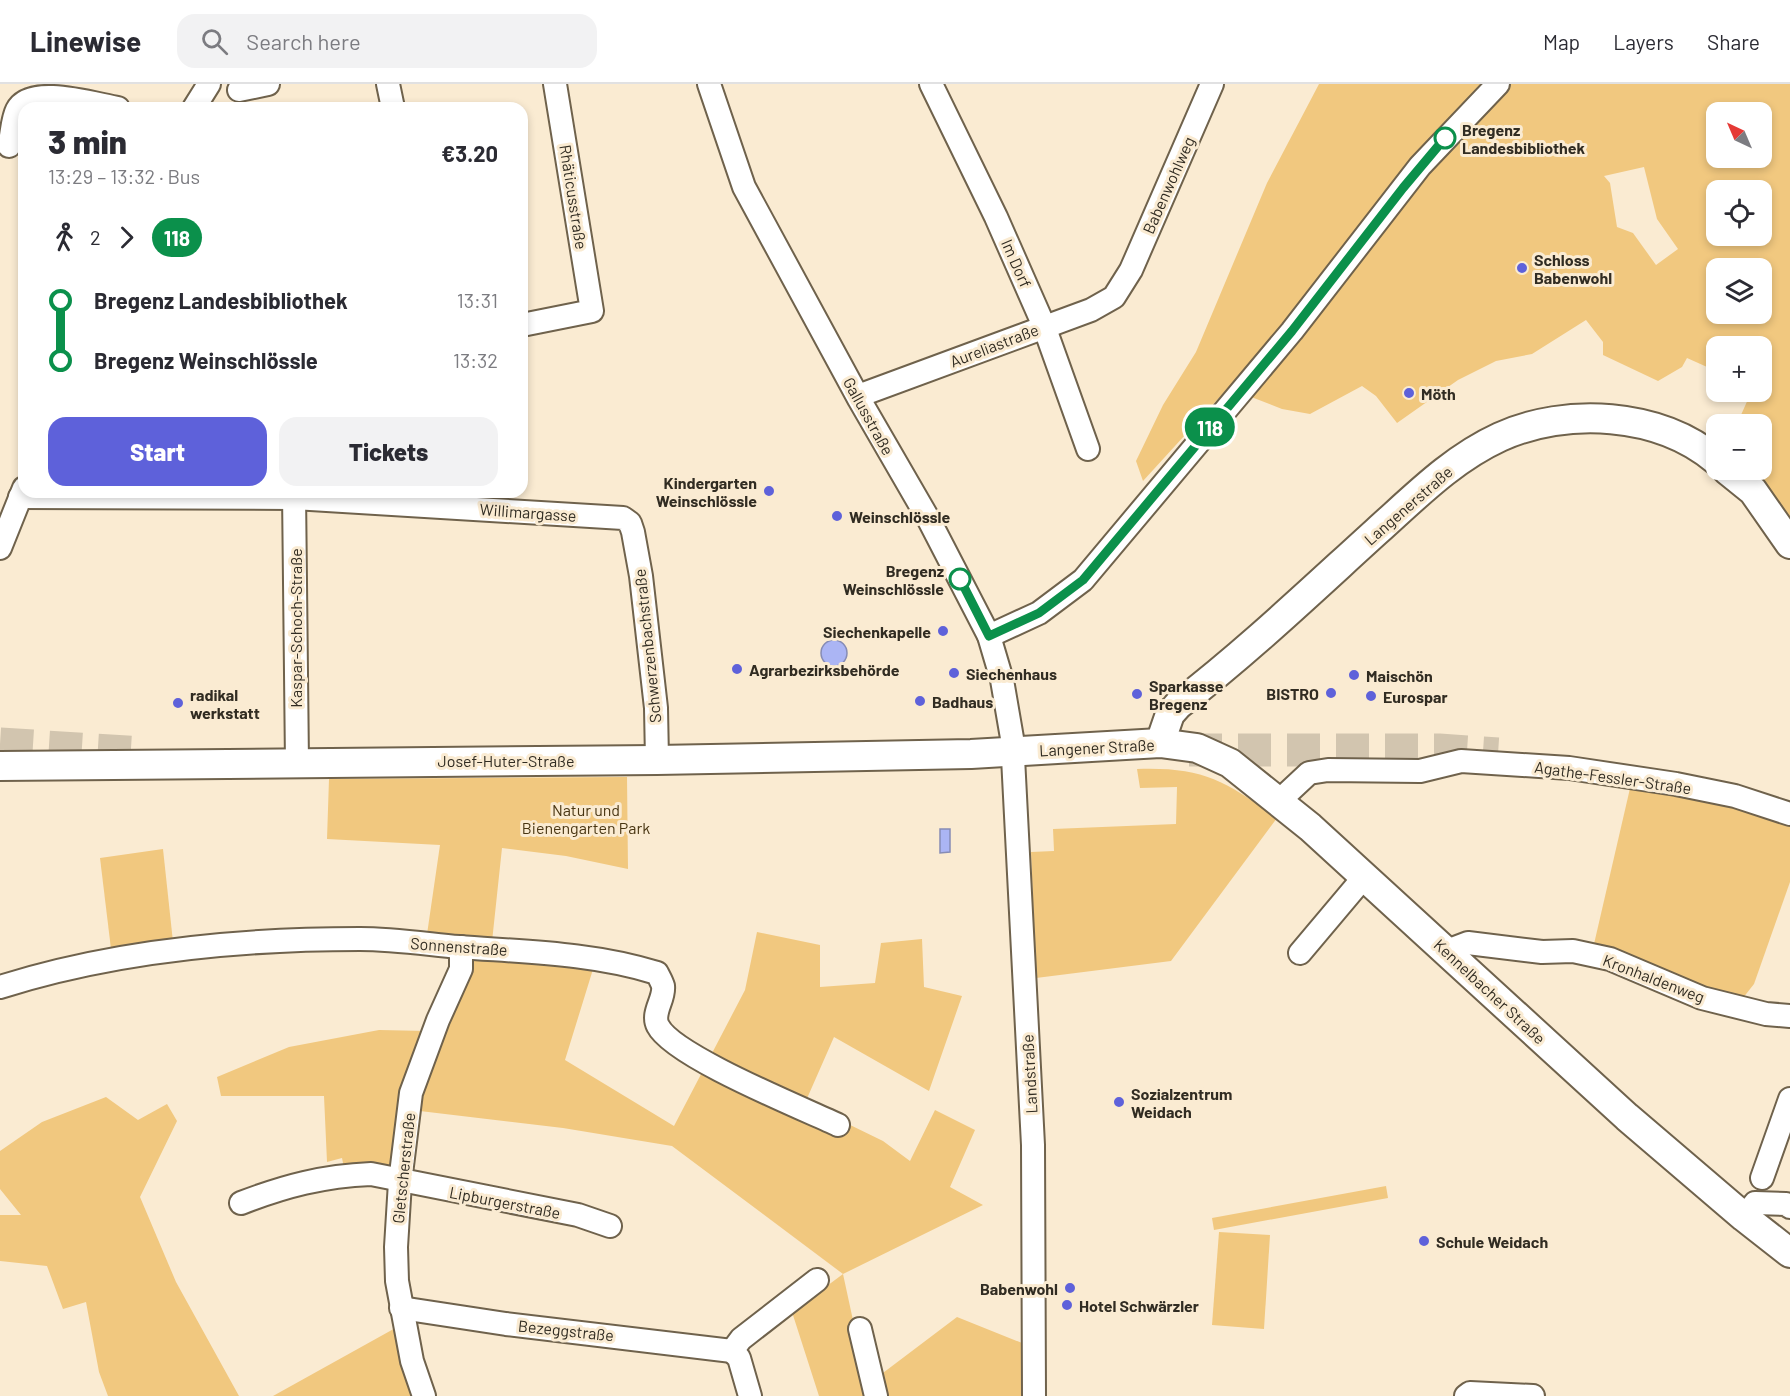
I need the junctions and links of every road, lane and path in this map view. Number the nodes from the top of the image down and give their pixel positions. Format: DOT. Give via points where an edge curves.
graph roads {
  1 [pos="209,84"];
  2 [pos="268,84"];
  3 [pos="388,84"];
  4 [pos="555,84"];
  5 [pos="709,84"];
  6 [pos="931,84"];
  7 [pos="1212,84"];
  8 [pos="1498,84"];
  9 [pos="240,94"];
  10 [pos="23,102"];
  11 [pos="84,102"];
  12 [pos="198,102"];
  13 [pos="392,102"];
  14 [pos="18,109"];
  15 [pos="9,146"];
  16 [pos="1123,285"];
  17 [pos="528,324"];
  18 [pos="1044,326"];
  19 [pos="858,396"];
  20 [pos="1088,449"];
  21 [pos="1706,452"];
  22 [pos="1739,480"];
  23 [pos="20,498"];
  24 [pos="294,498"];
  25 [pos="337,498"];
  26 [pos="633,532"];
  27 [pos="1790,544"];
  28 [pos="0,548"];
  29 [pos="989,636"];
  30 [pos="1171,744"];
  31 [pos="1012,752"];
  32 [pos="657,760"];
  33 [pos="297,763"];
  34 [pos="0,766"];
  35 [pos="1279,801"];
  36 [pos="1790,814"];
  37 [pos="1364,877"];
  38 [pos="461,947"];
  39 [pos="1447,951"];
  40 [pos="1300,953"];
  41 [pos="0,987"];
  42 [pos="1790,1016"];
  43 [pos="1790,1099"];
  44 [pos="838,1125"];
  45 [pos="1762,1178"];
  46 [pos="400,1182"];
  47 [pos="241,1203"];
  48 [pos="1790,1207"];
  49 [pos="1744,1218"];
  50 [pos="610,1226"];
  51 [pos="1790,1253"];
  52 [pos="817,1280"];
  53 [pos="401,1308"];
  54 [pos="860,1329"];
  55 [pos="732,1351"];
  56 [pos="1468,1394"];
  57 [pos="424,1396"];
  58 [pos="750,1396"];
  59 [pos="876,1396"];
  60 [pos="1034,1396"];
  61 [pos="1533,1396"];
  1 -- 12 [label="street"];
  2 -- 9 [label="street"];
  3 -- 13 [label="street"];
  4 -- 17 [label="street, Rhäticusstraße" via="592,311"];
  5 -- 19 [label="street, Gallusstraße" via="744,187"];
  6 -- 18 [label="street, Im Dorf"];
  7 -- 16 [label="street, Babenwohlweg"];
  8 -- 29 [label="street" via="1420,166 1292,331 1083,580 1039,613"];
  10 -- 11 [label="street" via="44,95"];
  14 -- 15 [label="street"];
  16 -- 18 [label="street, Aureliastraße" via="1114,297 1091,310"];
  18 -- 19 [label="street, Aureliastraße"];
  18 -- 20 [label="street, Im Dorf"];
  19 -- 29 [label="street, Gallusstraße"];
  21 -- 30 [label="main road, Langenerstraße" via="1661,430 1610,419 1571,418 1527,426 1499,437 1445,470 1187,698 1170,714"];
  22 -- 27 [label="main road" via="1753,491"];
  23 -- 28 [label="street"];
  24 -- 33 [label="street, Kaspar-Schoch-Straße"];
  25 -- 26 [label="street, Willimargasse" via="623,518"];
  26 -- 32 [label="street, Schwerzenbachstraße" via="656,708"];
  29 -- 31 [label="street, Gallusstraße" via="1010,715"];
  30 -- 31 [label="main road, Langener Straße"];
  30 -- 35 [label="main road, Kennelbacher Straße" via="1197,748 1230,763"];
  31 -- 32 [label="main road, Josef-Huter-Straße"];
  31 -- 60 [label="street, Landstraße" via="1033,1145"];
  32 -- 33 [label="main road, Josef-Huter-Straße"];
  33 -- 34 [label="main road, Josef-Huter-Straße"];
  35 -- 36 [label="street, Agathe-Fessler-Straße" via="1309,773 1420,771 1461,761 1569,768 1735,796"];
  35 -- 37 [label="main road, Kennelbacher Straße"];
  37 -- 39 [label="main road, Kennelbacher Straße"];
  37 -- 40 [label="street"];
  38 -- 41 [label="street, Sonnenstraße" via="361,939 221,945 83,964"];
  38 -- 44 [label="street, Sonnenstraße" via="570,956 628,964 657,973 663,987 657,1025 665,1036 696,1057"];
  38 -- 46 [label="street, Gletscherstraße" via="461,969 411,1093"];
  39 -- 42 [label="street, Kronhaldenweg" via="1468,943 1542,952 1573,951 1610,959 1702,998"];
  39 -- 49 [label="main road, Kennelbacher Straße" via="1627,1117"];
  43 -- 45 [label="street"];
  46 -- 47 [label="street, Lipburgerstraße" via="371,1174 339,1176 280,1187"];
  46 -- 50 [label="street, Lipburgerstraße" via="578,1215"];
  46 -- 53 [label="street, Gletscherstraße" via="396,1247"];
  48 -- 49 [label="street" via="1755,1203"];
  49 -- 51 [label="main road, Kennelbacher Straße"];
  52 -- 55 [label="street" via="741,1339"];
  53 -- 55 [label="street, Bezeggstraße"];
  53 -- 57 [label="street, Gletscherstraße"];
  54 -- 59 [label="street"];
  55 -- 58 [label="street" via="739,1358"];
  56 -- 61 [label="street"];
}
